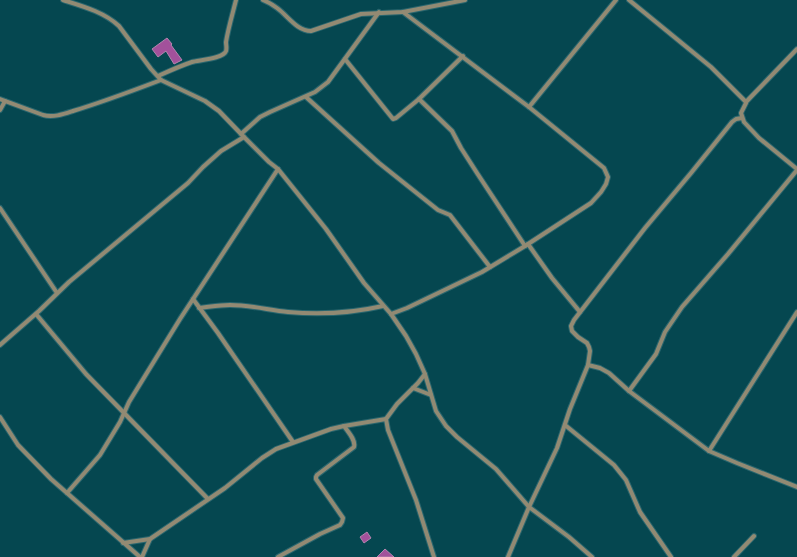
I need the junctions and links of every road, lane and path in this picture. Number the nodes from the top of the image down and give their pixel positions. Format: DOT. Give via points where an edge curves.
graph roads {
  1 [pos="63,0"];
  2 [pos="236,0"];
  3 [pos="263,0"];
  4 [pos="465,0"];
  5 [pos="616,0"];
  6 [pos="629,0"];
  7 [pos="379,12"];
  8 [pos="403,12"];
  9 [pos="797,49"];
  10 [pos="463,56"];
  11 [pos="345,59"];
  12 [pos="160,78"];
  13 [pos="306,97"];
  14 [pos="0,99"];
  15 [pos="419,99"];
  16 [pos="5,100"];
  17 [pos="746,102"];
  18 [pos="529,107"];
  19 [pos="0,110"];
  20 [pos="742,118"];
  21 [pos="242,135"];
  22 [pos="278,168"];
  23 [pos="797,170"];
  24 [pos="0,208"];
  25 [pos="526,245"];
  26 [pos="490,267"];
  27 [pos="57,293"];
  28 [pos="193,299"];
  29 [pos="383,306"];
  30 [pos="199,308"];
  31 [pos="580,312"];
  32 [pos="797,312"];
  33 [pos="36,314"];
  34 [pos="391,314"];
  35 [pos="0,345"];
  36 [pos="588,365"];
  37 [pos="425,374"];
  38 [pos="413,388"];
  39 [pos="629,391"];
  40 [pos="431,395"];
  41 [pos="124,413"];
  42 [pos="0,417"];
  43 [pos="386,419"];
  44 [pos="565,425"];
  45 [pos="344,426"];
  46 [pos="293,442"];
  47 [pos="709,451"];
  48 [pos="797,487"];
  49 [pos="67,493"];
  50 [pos="208,499"];
  51 [pos="528,507"];
  52 [pos="754,536"];
  53 [pos="150,539"];
  54 [pos="123,543"];
  55 [pos="141,557"];
  56 [pos="278,557"];
  57 [pos="434,557"];
  58 [pos="508,557"];
  59 [pos="592,557"];
  60 [pos="671,557"];
  61 [pos="734,557"];
  1 -- 12 [label="street" via="112,20"];
  2 -- 12 [label="street" via="226,43 227,50 222,55 181,66"];
  3 -- 7 [label="street" via="306,31 361,14"];
  4 -- 8 [label="street"];
  5 -- 18 [label="street"];
  6 -- 17 [label="street" via="711,67"];
  7 -- 8 [label="street"];
  7 -- 11 [label="street"];
  8 -- 10 [label="street"];
  9 -- 17 [label="street"];
  10 -- 15 [label="street"];
  10 -- 18 [label="street"];
  11 -- 13 [label="street" via="328,82"];
  11 -- 15 [label="street" via="393,119"];
  12 -- 16 [label="street" via="91,106 48,117"];
  12 -- 21 [label="street" via="205,101 219,111"];
  13 -- 21 [label="street" via="260,117"];
  13 -- 26 [label="street" via="379,163 438,210 450,215"];
  14 -- 16 [label="street"];
  15 -- 25 [label="street" via="452,131 476,173"];
  16 -- 19 [label="street"];
  17 -- 20 [label="street" via="741,113"];
  18 -- 25 [label="street" via="604,168 608,177 601,192 591,203"];
  20 -- 23 [label="street" via="759,138"];
  20 -- 31 [label="street" via="732,122"];
  21 -- 22 [label="street"];
  21 -- 27 [label="street"];
  22 -- 28 [label="street"];
  22 -- 29 [label="street"];
  23 -- 39 [label="street" via="682,307 665,332 656,354"];
  24 -- 27 [label="street"];
  25 -- 26 [label="street"];
  25 -- 31 [label="street"];
  26 -- 34 [label="street"];
  27 -- 33 [label="street"];
  28 -- 30 [label="street"];
  28 -- 41 [label="street"];
  29 -- 30 [label="street" via="346,312 305,313 230,305"];
  29 -- 34 [label="street"];
  30 -- 46 [label="street"];
  31 -- 36 [label="street" via="571,326 572,331 589,347"];
  32 -- 47 [label="street"];
  33 -- 35 [label="street"];
  33 -- 41 [label="street" via="86,374"];
  34 -- 37 [label="street" via="412,346"];
  36 -- 39 [label="street" via="610,373"];
  36 -- 44 [label="street"];
  37 -- 38 [label="street"];
  37 -- 40 [label="street"];
  38 -- 40 [label="street"];
  38 -- 43 [label="street"];
  39 -- 47 [label="street"];
  40 -- 51 [label="street" via="436,411 446,426 496,469"];
  41 -- 49 [label="street" via="100,455"];
  41 -- 50 [label="street"];
  42 -- 49 [label="street" via="18,445"];
  43 -- 45 [label="street"];
  43 -- 57 [label="street"];
  44 -- 51 [label="street" via="557,448"];
  44 -- 60 [label="street" via="621,473 640,512"];
  45 -- 46 [label="street"];
  45 -- 56 [label="street" via="354,441 354,447 316,477 343,518 342,522"];
  46 -- 50 [label="street" via="271,452"];
  47 -- 48 [label="street"];
  49 -- 54 [label="street"];
  50 -- 53 [label="street"];
  51 -- 58 [label="street"];
  51 -- 59 [label="street"];
  52 -- 61 [label="street"];
  53 -- 54 [label="street"];
  53 -- 55 [label="street"];
  54 -- 55 [label="street"];
}
